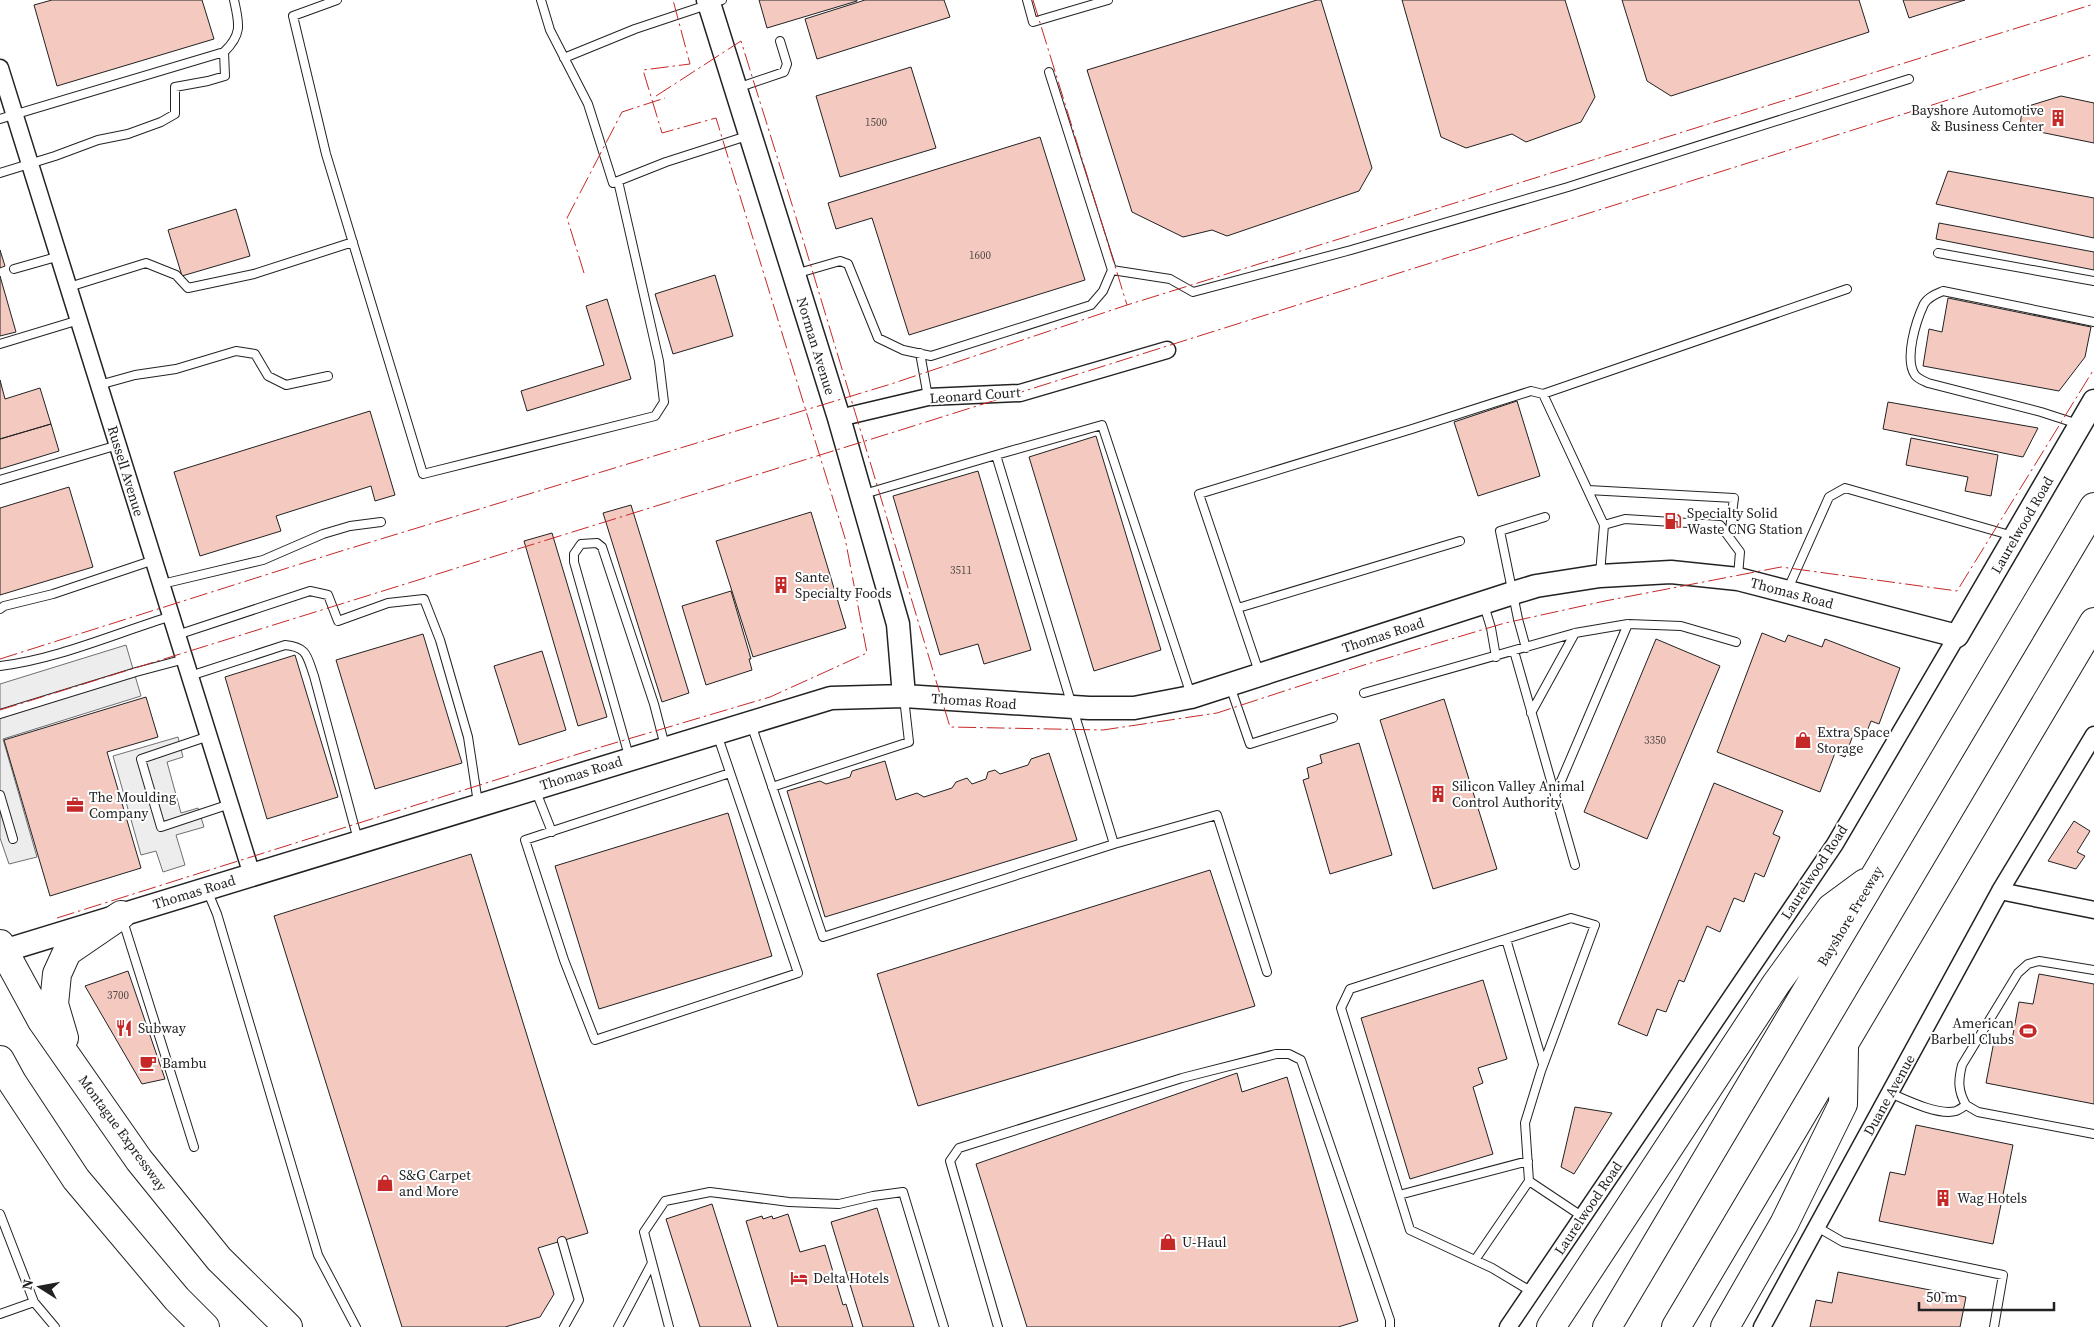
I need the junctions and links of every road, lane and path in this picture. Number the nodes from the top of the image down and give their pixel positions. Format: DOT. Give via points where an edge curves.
graph roads {
  1 [pos="234,0"];
  2 [pos="337,0"];
  3 [pos="541,0"];
  4 [pos="1027,0"];
  5 [pos="1108,0"];
  6 [pos="713,1"];
  7 [pos="780,41"];
  8 [pos="224,52"];
  9 [pos="564,58"];
  10 [pos="0,68"];
  11 [pos="1050,72"];
  12 [pos="1909,79"];
  13 [pos="735,88"];
  14 [pos="7,117"];
  15 [pos="749,135"];
  16 [pos="30,163"];
  17 [pos="0,173"];
  18 [pos="618,181"];
  19 [pos="353,242"];
  20 [pos="1938,253"];
  21 [pos="60,256"];
  22 [pos="14,270"];
  23 [pos="1112,270"];
  24 [pos="793,274"];
  25 [pos="2094,282"];
  26 [pos="69,287"];
  27 [pos="1847,289"];
  28 [pos="79,320"];
  29 [pos="2094,322"];
  30 [pos="0,344"];
  31 [pos="1167,350"];
  32 [pos="920,354"];
  33 [pos="328,376"];
  34 [pos="99,385"];
  35 [pos="1544,394"];
  36 [pos="928,397"];
  37 [pos="2094,401"];
  38 [pos="839,418"];
  39 [pos="2080,425"];
  40 [pos="118,445"];
  41 [pos="996,455"];
  42 [pos="0,480"];
  43 [pos="1588,490"];
  44 [pos="860,495"];
  45 [pos="2094,507"];
  46 [pos="1545,517"];
  47 [pos="381,522"];
  48 [pos="1604,525"];
  49 [pos="2015,536"];
  50 [pos="1729,537"];
  51 [pos="1460,541"];
  52 [pos="154,560"];
  53 [pos="1600,576"];
  54 [pos="1738,579"];
  55 [pos="162,584"];
  56 [pos="1786,592"];
  57 [pos="1513,593"];
  58 [pos="1483,604"];
  59 [pos="1238,608"];
  60 [pos="0,609"];
  61 [pos="172,616"];
  62 [pos="2094,622"];
  63 [pos="1628,624"];
  64 [pos="1575,633"];
  65 [pos="178,635"];
  66 [pos="1957,636"];
  67 [pos="1736,642"];
  68 [pos="1526,648"];
  69 [pos="1514,651"];
  70 [pos="1496,657"];
  71 [pos="185,658"];
  72 [pos="0,666"];
  73 [pos="1260,675"];
  74 [pos="190,676"];
  75 [pos="1229,685"];
  76 [pos="1364,693"];
  77 [pos="904,696"];
  78 [pos="1191,697"];
  79 [pos="1073,707"];
  80 [pos="1531,713"];
  81 [pos="0,714"];
  82 [pos="1333,718"];
  83 [pos="750,722"];
  84 [pos="716,732"];
  85 [pos="2094,735"];
  86 [pos="209,736"];
  87 [pos="665,748"];
  88 [pos="630,758"];
  89 [pos="730,773"];
  90 [pos="534,787"];
  91 [pos="772,787"];
  92 [pos="0,795"];
  93 [pos="1555,795"];
  94 [pos="230,804"];
  95 [pos="478,805"];
  96 [pos="552,832"];
  97 [pos="13,839"];
  98 [pos="359,842"];
  99 [pos="1114,844"];
  100 [pos="1575,865"];
  101 [pos="252,875"];
  102 [pos="1872,878"];
  103 [pos="207,888"];
  104 [pos="2000,891"];
  105 [pos="2094,910"];
  106 [pos="121,915"];
  107 [pos="1506,939"];
  108 [pos="1,950"];
  109 [pos="2094,970"];
  110 [pos="1267,972"];
  111 [pos="1844,1046"];
  112 [pos="70,1059"];
  113 [pos="1544,1064"];
  114 [pos="4,1072"];
  115 [pos="1890,1093"];
  116 [pos="1966,1105"];
  117 [pos="2094,1134"];
  118 [pos="194,1148"];
  119 [pos="1528,1161"];
  120 [pos="1529,1180"];
  121 [pos="1399,1195"];
  122 [pos="0,1214"];
  123 [pos="1583,1216"];
  124 [pos="1817,1227"];
  125 [pos="562,1241"];
  126 [pos="1475,1260"];
  127 [pos="652,1263"];
  128 [pos="1532,1292"];
  129 [pos="34,1302"];
  130 [pos="1566,1304"];
  131 [pos="0,1314"];
  132 [pos="55,1327"];
  133 [pos="205,1327"];
  134 [pos="288,1327"];
  135 [pos="356,1327"];
  136 [pos="564,1327"];
  137 [pos="618,1327"];
  138 [pos="669,1327"];
  139 [pos="944,1327"];
  140 [pos="998,1327"];
  141 [pos="1390,1327"];
  142 [pos="1508,1327"];
  143 [pos="1543,1327"];
  144 [pos="1552,1327"];
  145 [pos="1607,1327"];
  146 [pos="1676,1327"];
  147 [pos="1725,1327"];
  148 [pos="1762,1327"];
  149 [pos="1994,1327"];
  1 -- 8 [label="lane" via="240,30 234,44"];
  2 -- 19 [label="lane" via="293,16 326,154"];
  3 -- 9 [label="lane" via="550,30"];
  4 -- 5 [label="lane" via="1034,22"];
  6 -- 9 [label="lane"];
  6 -- 13 [label="street, Norman Avenue"];
  7 -- 13 [label="lane" via="787,64 784,72"];
  8 -- 14 [label="lane"];
  8 -- 16 [label="lane" via="225,76 175,87 175,114 128,134 98,140"];
  9 -- 18 [label="lane" via="588,104 613,182"];
  10 -- 14 [label="street, Russell Avenue"];
  11 -- 23 [label="lane"];
  12 -- 23 [label="lane" via="1568,187 1193,292 1170,279"];
  13 -- 15 [label="street, Norman Avenue"];
  14 -- 16 [label="street, Russell Avenue"];
  15 -- 18 [label="lane"];
  15 -- 24 [label="street, Norman Avenue"];
  16 -- 17 [label="lane"];
  16 -- 21 [label="street, Russell Avenue"];
  18 -- 19 [label="lane" via="659,361 664,402 655,416 423,474"];
  19 -- 26 [label="lane" via="254,274 188,288 176,275 146,263"];
  20 -- 25 [label="lane"];
  21 -- 22 [label="lane"];
  21 -- 26 [label="street, Russell Avenue"];
  23 -- 32 [label="lane" via="1104,291 1091,305 931,356"];
  24 -- 32 [label="lane" via="840,261 848,264 878,338"];
  24 -- 38 [label="street, Norman Avenue"];
  26 -- 28 [label="street, Russell Avenue"];
  27 -- 35 [label="lane"];
  28 -- 30 [label="lane"];
  28 -- 34 [label="street, Russell Avenue"];
  29 -- 39 [label="lane" via="1943,291 1925,303 1909,354 1916,377 1928,383"];
  31 -- 36 [label="street, Leonard Court" via="1020,393"];
  32 -- 36 [label="lane"];
  33 -- 34 [label="lane" via="286,385 268,376 255,354 236,351 176,369"];
  34 -- 40 [label="street, Russell Avenue"];
  35 -- 43 [label="lane"];
  35 -- 59 [label="lane" via="1531,390 1199,494"];
  36 -- 38 [label="street, Leonard Court"];
  37 -- 39 [label="street, Laurelwood Road"];
  38 -- 44 [label="street, Norman Avenue"];
  39 -- 49 [label="street, Laurelwood Road"];
  40 -- 42 [label="lane"];
  40 -- 52 [label="street, Russell Avenue"];
  41 -- 44 [label="lane"];
  41 -- 78 [label="lane" via="1102,425"];
  41 -- 79 [label="lane"];
  43 -- 48 [label="lane"];
  43 -- 50 [label="lane" via="1734,498"];
  44 -- 77 [label="street, Norman Avenue" via="898,624"];
  45 -- 102 [label="highway, Bayshore Freeway"];
  46 -- 57 [label="lane" via="1500,531"];
  47 -- 55 [label="lane" via="322,534 264,560"];
  48 -- 50 [label="lane" via="1625,519 1720,525"];
  48 -- 53 [label="lane"];
  49 -- 56 [label="lane" via="1845,488 1828,497"];
  49 -- 66 [label="street, Laurelwood Road"];
  50 -- 54 [label="lane" via="1740,552"];
  51 -- 59 [label="lane"];
  52 -- 55 [label="street, Russell Avenue"];
  52 -- 60 [label="lane"];
  53 -- 54 [label="street, Thomas Road" via="1671,572"];
  53 -- 57 [label="street, Thomas Road"];
  54 -- 56 [label="street, Thomas Road"];
  55 -- 61 [label="street, Russell Avenue"];
  56 -- 66 [label="street, Thomas Road"];
  57 -- 58 [label="street, Thomas Road"];
  57 -- 68 [label="lane"];
  58 -- 70 [label="lane"];
  58 -- 73 [label="street, Thomas Road"];
  59 -- 73 [label="lane"];
  61 -- 65 [label="street, Russell Avenue"];
  61 -- 72 [label="lane" via="20,664"];
  62 -- 111 [label="highway"];
  63 -- 64 [label="lane"];
  63 -- 67 [label="lane" via="1681,626"];
  63 -- 93 [label="lane"];
  64 -- 68 [label="lane"];
  64 -- 80 [label="lane"];
  65 -- 71 [label="street, Russell Avenue"];
  65 -- 95 [label="lane" via="310,591 328,595 338,621 388,603 424,599 440,640 468,737"];
  66 -- 123 [label="street, Laurelwood Road" via="1835,844"];
  68 -- 69 [label="lane"];
  69 -- 70 [label="lane"];
  69 -- 80 [label="lane"];
  70 -- 76 [label="lane"];
  71 -- 74 [label="street, Russell Avenue"];
  71 -- 81 [label="lane"];
  73 -- 75 [label="street, Thomas Road"];
  74 -- 86 [label="street, Russell Avenue"];
  74 -- 98 [label="lane" via="285,645 305,651"];
  75 -- 78 [label="street, Thomas Road"];
  75 -- 82 [label="lane" via="1250,744"];
  77 -- 79 [label="street, Thomas Road"];
  77 -- 83 [label="street, Thomas Road" via="831,698"];
  77 -- 91 [label="lane" via="909,742"];
  78 -- 79 [label="street, Thomas Road" via="1134,708"];
  79 -- 99 [label="lane"];
  80 -- 93 [label="lane"];
  83 -- 84 [label="street, Thomas Road"];
  83 -- 91 [label="lane"];
  84 -- 87 [label="street, Thomas Road"];
  84 -- 89 [label="lane"];
  85 -- 104 [label="street, Duane Avenue"];
  86 -- 94 [label="street, Russell Avenue"];
  86 -- 94 [label="lane" via="141,759 161,827"];
  87 -- 88 [label="street, Thomas Road"];
  87 -- 88 [label="lane" via="654,704 602,547 597,543 581,544 574,554 574,562"];
  88 -- 90 [label="street, Thomas Road"];
  89 -- 96 [label="lane"];
  89 -- 96 [label="lane" via="798,972 595,1040 564,960 525,840"];
  90 -- 95 [label="street, Thomas Road"];
  90 -- 96 [label="lane"];
  91 -- 99 [label="lane" via="823,937"];
  92 -- 97 [label="lane"];
  93 -- 100 [label="lane"];
  94 -- 101 [label="street, Russell Avenue"];
  95 -- 98 [label="street, Thomas Road"];
  98 -- 101 [label="street, Thomas Road"];
  99 -- 110 [label="lane" via="1216,815"];
  101 -- 103 [label="street, Thomas Road"];
  102 -- 130 [label="highway" via="1830,908 1776,984"];
  102 -- 145 [label="highway, Bayshore Freeway"];
  103 -- 106 [label="street, Thomas Road"];
  103 -- 135 [label="lane" via="318,1255"];
  104 -- 105 [label="street"];
  104 -- 115 [label="street, Duane Avenue"];
  106 -- 108 [label="street, Thomas Road"];
  106 -- 112 [label="highway" via="67,952 57,974 54,1004"];
  106 -- 118 [label="lane"];
  107 -- 113 [label="lane"];
  107 -- 113 [label="lane" via="1571,918 1594,925"];
  107 -- 121 [label="lane" via="1350,989 1341,1008"];
  108 -- 112 [label="highway, Montague Expressway" via="42,1021"];
  109 -- 116 [label="lane" via="2039,961 2018,972 1962,1065 1958,1079"];
  111 -- 146 [label="highway"];
  111 -- 147 [label="highway" via="1843,1104 1784,1224"];
  112 -- 134 [label="highway, Montague Expressway" via="142,1164 219,1258"];
  113 -- 119 [label="lane" via="1525,1123"];
  114 -- 133 [label="highway" via="76,1179 177,1299"];
  115 -- 116 [label="lane" via="1942,1111 1956,1111"];
  115 -- 124 [label="street, Duane Avenue"];
  116 -- 117 [label="lane" via="1978,1112"];
  119 -- 120 [label="lane"];
  119 -- 121 [label="lane"];
  120 -- 123 [label="lane"];
  120 -- 126 [label="lane"];
  121 -- 126 [label="lane" via="1410,1230"];
  122 -- 129 [label="lane"];
  123 -- 128 [label="street, Laurelwood Road"];
  124 -- 148 [label="street, Duane Avenue"];
  124 -- 149 [label="lane" via="1843,1242 2003,1275"];
  125 -- 136 [label="lane" via="579,1300"];
  126 -- 128 [label="lane"];
  127 -- 137 [label="lane"];
  127 -- 138 [label="lane"];
  127 -- 139 [label="lane" via="644,1232 665,1201 710,1192 789,1202 839,1204 903,1192"];
  128 -- 142 [label="street, Laurelwood Road"];
  129 -- 131 [label="lane"];
  129 -- 132 [label="lane"];
  130 -- 143 [label="highway"];
  130 -- 144 [label="highway"];
  140 -- 141 [label="lane" via="950,1161 959,1148 1182,1078 1276,1054 1289,1054 1301,1060"];
}
